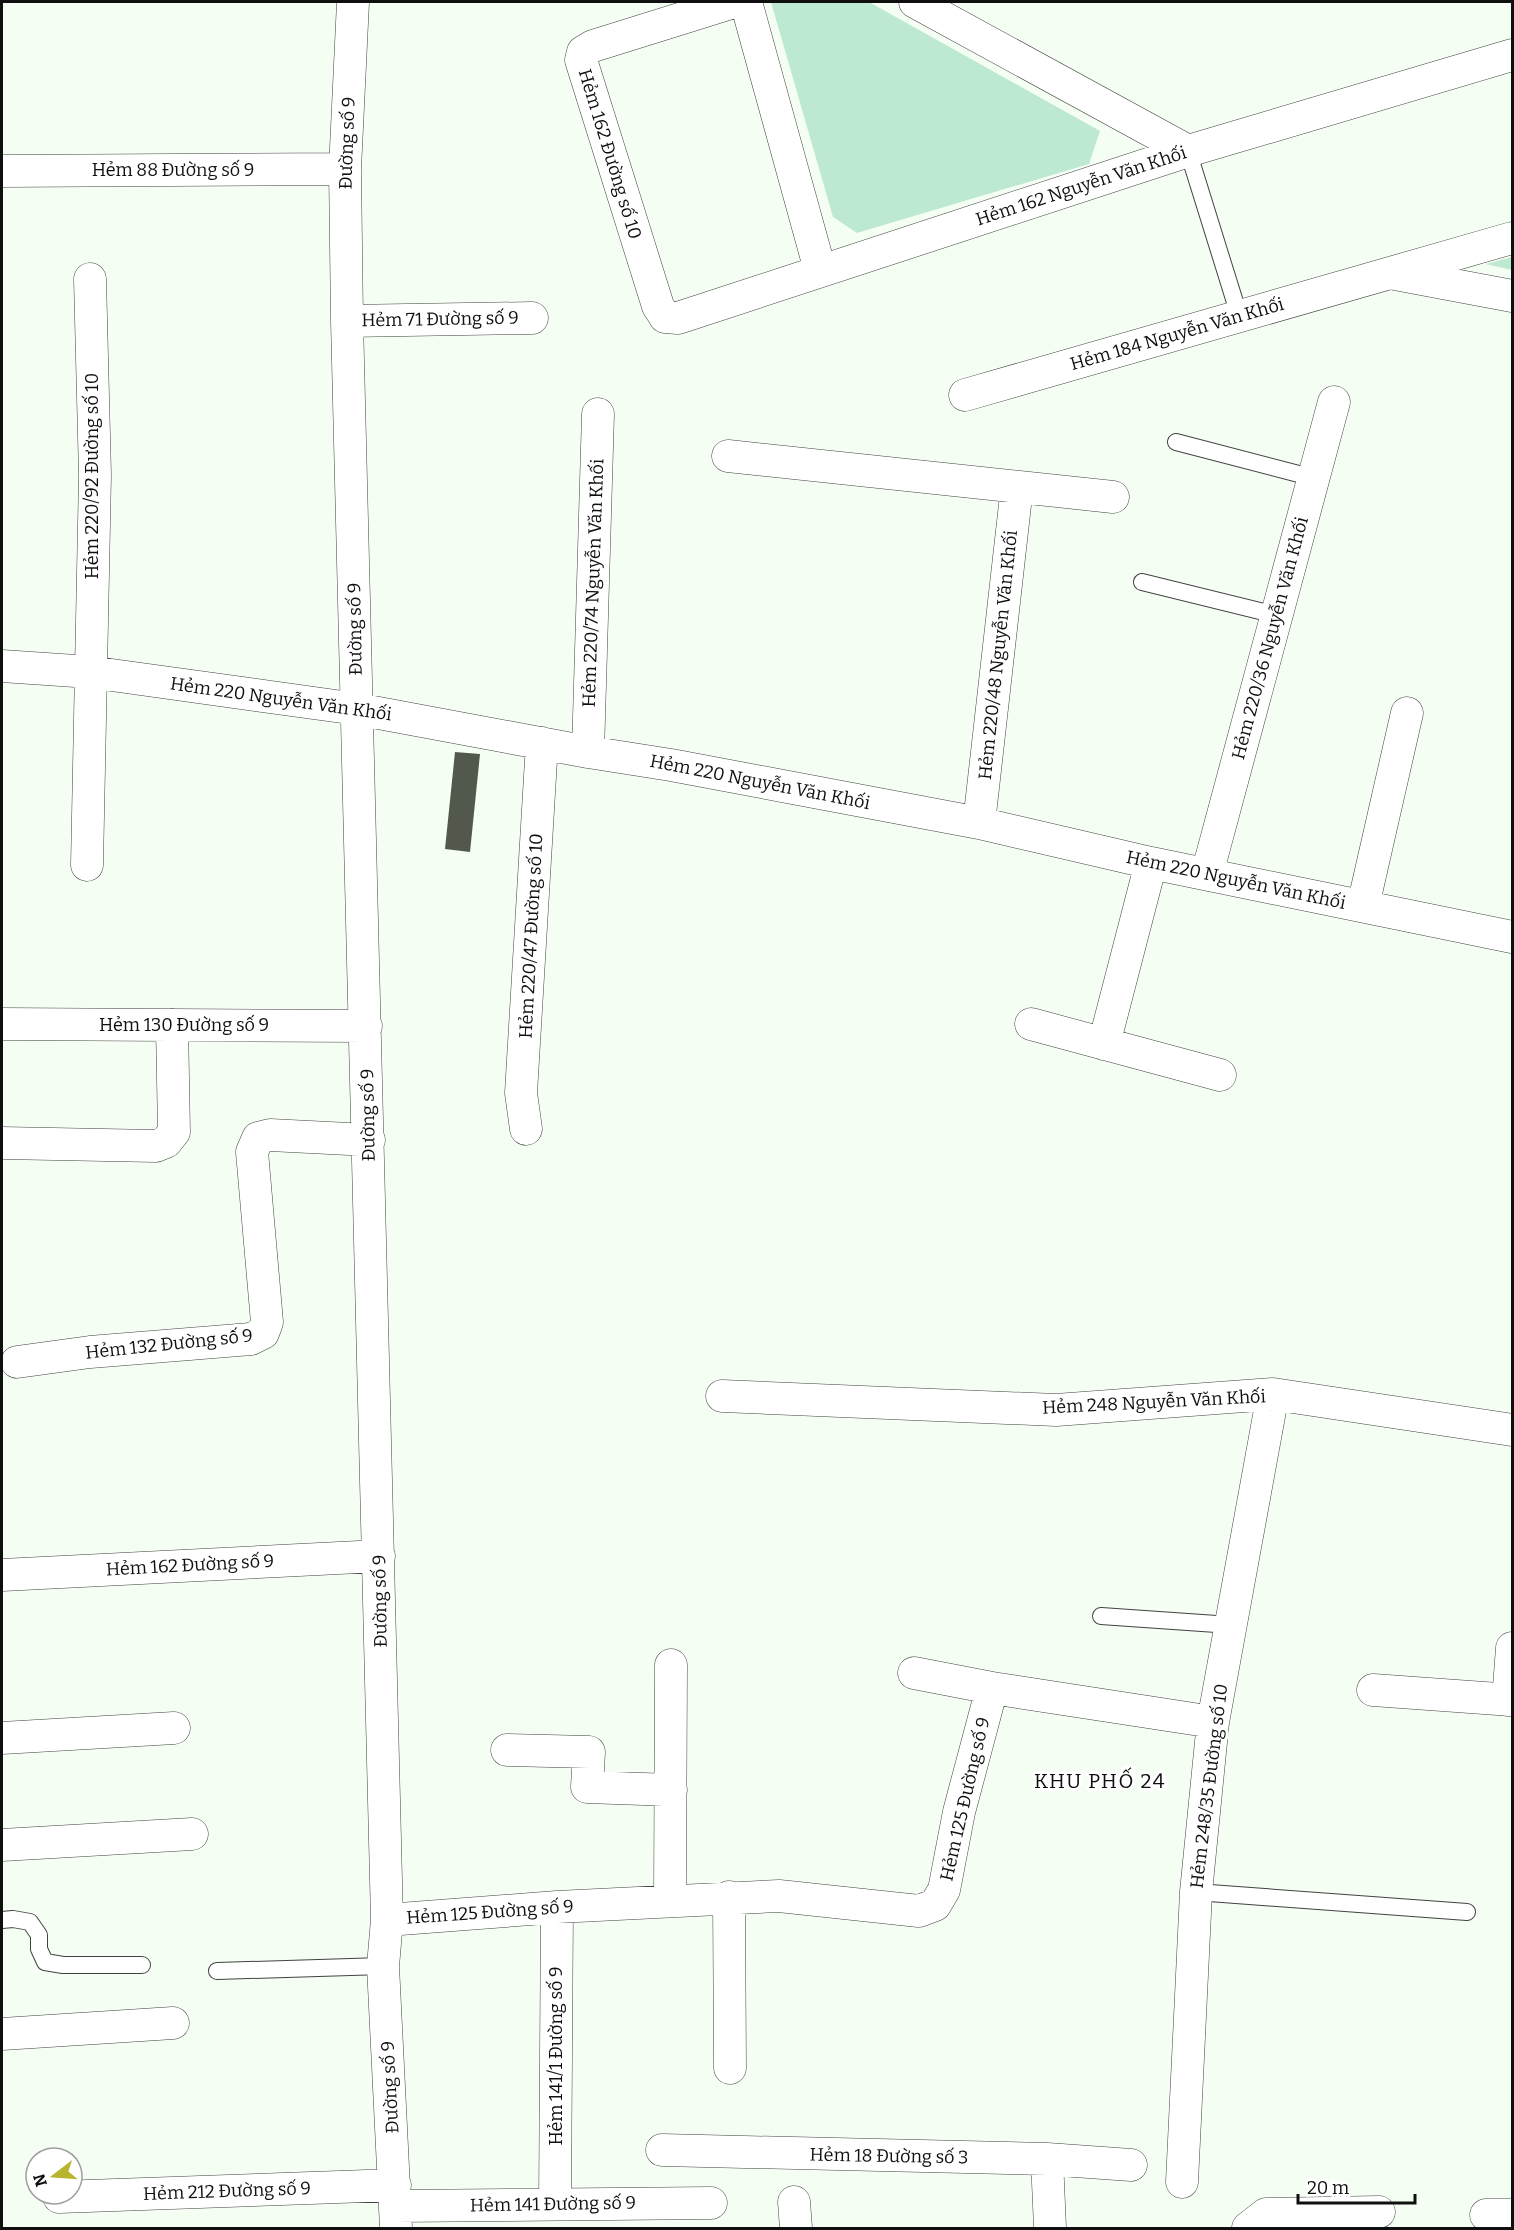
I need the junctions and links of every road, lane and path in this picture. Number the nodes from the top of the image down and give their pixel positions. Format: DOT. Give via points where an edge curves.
graph roads {
  1 [pos="353,2"];
  2 [pos="734,2"];
  3 [pos="746,2"];
  4 [pos="915,2"];
  5 [pos="1512,55"];
  6 [pos="1188,151"];
  7 [pos="345,169"];
  8 [pos="2,171"];
  9 [pos="1512,238"];
  10 [pos="820,270"];
  11 [pos="1390,273"];
  12 [pos="90,279"];
  13 [pos="1512,296"];
  14 [pos="658,306"];
  15 [pos="1239,315"];
  16 [pos="532,318"];
  17 [pos="347,321"];
  18 [pos="965,395"];
  19 [pos="1334,402"];
  20 [pos="598,414"];
  21 [pos="1176,442"];
  22 [pos="728,456"];
  23 [pos="1314,478"];
  24 [pos="1017,486"];
  25 [pos="1113,497"];
  26 [pos="1142,582"];
  27 [pos="1276,615"];
  28 [pos="2,666"];
  29 [pos="90,672"];
  30 [pos="357,709"];
  31 [pos="1407,713"];
  32 [pos="542,743"];
  33 [pos="588,752"];
  34 [pos="979,823"];
  35 [pos="1151,863"];
  36 [pos="87,865"];
  37 [pos="1206,874"];
  38 [pos="1363,906"];
  39 [pos="1512,937"];
  40 [pos="2,1024"];
  41 [pos="1031,1024"];
  42 [pos="172,1025"];
  43 [pos="366,1026"];
  44 [pos="1104,1044"];
  45 [pos="1220,1075"];
  46 [pos="526,1129"];
  47 [pos="369,1140"];
  48 [pos="2,1143"];
  49 [pos="17,1362"];
  50 [pos="1273,1394"];
  51 [pos="722,1396"];
  52 [pos="1512,1430"];
  53 [pos="379,1556"];
  54 [pos="2,1575"];
  55 [pos="1101,1616"];
  56 [pos="1231,1624"];
  57 [pos="1512,1648"];
  58 [pos="671,1665"];
  59 [pos="914,1673"];
  60 [pos="992,1688"];
  61 [pos="1372,1690"];
  62 [pos="1510,1700"];
  63 [pos="1214,1722"];
  64 [pos="174,1728"];
  65 [pos="2,1738"];
  66 [pos="507,1750"];
  67 [pos="671,1790"];
  68 [pos="192,1834"];
  69 [pos="2,1845"];
  70 [pos="1196,1892"];
  71 [pos="729,1898"];
  72 [pos="670,1900"];
  73 [pos="557,1907"];
  74 [pos="1467,1912"];
  75 [pos="2,1920"];
  76 [pos="387,1920"];
  77 [pos="142,1965"];
  78 [pos="383,1966"];
  79 [pos="217,1971"];
  80 [pos="173,2023"];
  81 [pos="2,2034"];
  82 [pos="730,2068"];
  83 [pos="662,2150"];
  84 [pos="1047,2159"];
  85 [pos="1131,2165"];
  86 [pos="1182,2182"];
  87 [pos="84,2198"];
  88 [pos="711,2203"];
  89 [pos="555,2204"];
  90 [pos="396,2207"];
  91 [pos="1379,2212"];
  92 [pos="587,2216"];
  93 [pos="1050,2229"];
  94 [pos="1248,2229"];
  1 -- 7 [label="street, Đường số 9"];
  2 -- 14 [label="street, Hẻm 162 Đường số 10" via="583,52 581,60"];
  3 -- 10 [label="street"];
  4 -- 6 [label="street"];
  5 -- 6 [label="street, Hẻm 162 Nguyễn Văn Khối"];
  6 -- 10 [label="street, Hẻm 162 Nguyễn Văn Khối"];
  6 -- 15 [label="lane"];
  7 -- 8 [label="street, Hẻm 88 Đường số 9"];
  7 -- 17 [label="street, Đường số 9"];
  9 -- 11 [label="street, Hẻm 184 Nguyễn Văn Khối"];
  10 -- 14 [label="street, Hẻm 162 Nguyễn Văn Khối" via="678,318 665,317"];
  11 -- 13 [label="street, Hẻm 184 Nguyễn Văn Khối"];
  11 -- 15 [label="street, Hẻm 184 Nguyễn Văn Khối"];
  12 -- 29 [label="street, Hẻm 220/92 Đường số 10" via="95,475"];
  15 -- 18 [label="street, Hẻm 184 Nguyễn Văn Khối"];
  16 -- 17 [label="street, Hẻm 71 Đường số 9"];
  17 -- 30 [label="street, Đường số 9"];
  19 -- 23 [label="street, Hẻm 220/36 Nguyễn Văn Khối"];
  20 -- 33 [label="street, Hẻm 220/74 Nguyễn Văn Khối"];
  21 -- 23 [label="lane"];
  22 -- 24 [label="street"];
  23 -- 27 [label="street, Hẻm 220/36 Nguyễn Văn Khối"];
  24 -- 25 [label="street"];
  24 -- 34 [label="street, Hẻm 220/48 Nguyễn Văn Khối"];
  26 -- 27 [label="lane"];
  27 -- 37 [label="street, Hẻm 220/36 Nguyễn Văn Khối"];
  28 -- 29 [label="street, Hẻm 220 Nguyễn Văn Khối"];
  29 -- 30 [label="street, Hẻm 220 Nguyễn Văn Khối"];
  29 -- 36 [label="street, Hẻm 220/92 Đường số 10"];
  30 -- 32 [label="street, Hẻm 220 Nguyễn Văn Khối"];
  30 -- 43 [label="street, Đường số 9"];
  31 -- 38 [label="street"];
  32 -- 33 [label="street, Hẻm 220 Nguyễn Văn Khối"];
  32 -- 46 [label="street, Hẻm 220/47 Đường số 10" via="521,1093"];
  33 -- 34 [label="street, Hẻm 220 Nguyễn Văn Khối"];
  34 -- 35 [label="street, Hẻm 220 Nguyễn Văn Khối"];
  35 -- 37 [label="street, Hẻm 220 Nguyễn Văn Khối"];
  35 -- 44 [label="street"];
  37 -- 38 [label="street, Hẻm 220 Nguyễn Văn Khối"];
  38 -- 39 [label="street, Hẻm 220 Nguyễn Văn Khối"];
  40 -- 42 [label="street, Hẻm 130 Đường số 9"];
  41 -- 44 [label="street"];
  42 -- 43 [label="street, Hẻm 130 Đường số 9"];
  42 -- 48 [label="street" via="174,1132 166,1142 156,1146"];
  43 -- 47 [label="street, Đường số 9"];
  44 -- 45 [label="street"];
  47 -- 49 [label="street, Hẻm 132 Đường số 9" via="270,1135 258,1138 252,1152 267,1322 263,1334 250,1339"];
  47 -- 53 [label="street, Đường số 9"];
  50 -- 51 [label="street, Hẻm 248 Nguyễn Văn Khối" via="1056,1410"];
  50 -- 52 [label="street, Hẻm 248 Nguyễn Văn Khối"];
  50 -- 56 [label="street, Hẻm 248/35 Đường số 10"];
  53 -- 54 [label="street, Hẻm 162 Đường số 9"];
  53 -- 76 [label="street, Đường số 9"];
  55 -- 56 [label="lane"];
  56 -- 63 [label="street, Hẻm 248/35 Đường số 10"];
  57 -- 62 [label="street"];
  58 -- 67 [label="street"];
  59 -- 60 [label="street"];
  60 -- 63 [label="street"];
  60 -- 71 [label="street, Hẻm 125 Đường số 9" via="959,1812 944,1890 935,1905 919,1911 779,1896"];
  61 -- 62 [label="street"];
  63 -- 70 [label="street, Hẻm 248/35 Đường số 10"];
  64 -- 65 [label="street"];
  66 -- 67 [label="street" via="589,1752 587,1787"];
  67 -- 72 [label="street"];
  68 -- 69 [label="street"];
  70 -- 74 [label="lane"];
  70 -- 86 [label="street, Hẻm 248/35 Đường số 10"];
  71 -- 72 [label="street, Hẻm 125 Đường số 9"];
  71 -- 82 [label="street"];
  72 -- 73 [label="street, Hẻm 125 Đường số 9"];
  73 -- 76 [label="street, Hẻm 125 Đường số 9"];
  73 -- 89 [label="street, Hẻm 141/1 Đường số 9"];
  75 -- 77 [label="lane" via="30,1922 39,1935 39,1949 45,1962"];
  76 -- 78 [label="street, Đường số 9"];
  78 -- 79 [label="lane"];
  78 -- 90 [label="street, Đường số 9"];
  80 -- 81 [label="street"];
  83 -- 84 [label="street, Hẻm 18 Đường số 3"];
  84 -- 85 [label="street, Hẻm 18 Đường số 3"];
  84 -- 93 [label="street"];
  87 -- 90 [label="street, Hẻm 212 Đường số 9"];
  88 -- 92 [label="street, Hẻm 141 Đường số 9"];
  89 -- 90 [label="street, Hẻm 141 Đường số 9"];
  89 -- 92 [label="street, Hẻm 141 Đường số 9"];
  91 -- 94 [label="street" via="1266,2214"];
}
